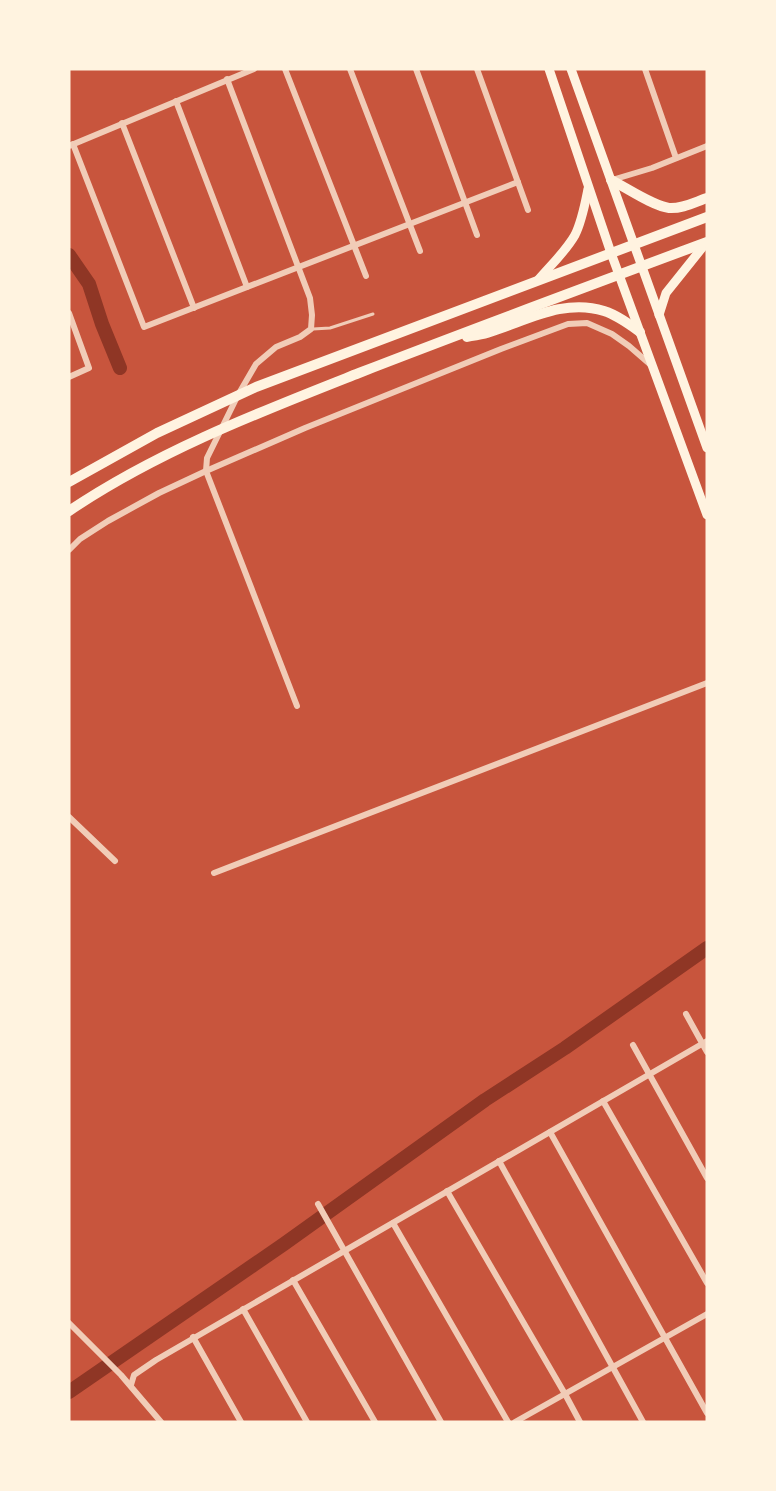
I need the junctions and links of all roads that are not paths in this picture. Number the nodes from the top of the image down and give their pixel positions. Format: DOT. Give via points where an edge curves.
graph roads {
  1 [pos="254,69"];
  2 [pos="285,69"];
  3 [pos="350,69"];
  4 [pos="416,69"];
  5 [pos="477,69"];
  6 [pos="549,69"];
  7 [pos="571,69"];
  8 [pos="645,69"];
  9 [pos="227,79"];
  10 [pos="176,101"];
  11 [pos="122,123"];
  12 [pos="71,145"];
  13 [pos="707,146"];
  14 [pos="676,158"];
  15 [pos="611,180"];
  16 [pos="518,182"];
  17 [pos="588,187"];
  18 [pos="707,198"];
  19 [pos="465,202"];
  20 [pos="528,210"];
  21 [pos="707,217"];
  22 [pos="410,224"];
  23 [pos="477,235"];
  24 [pos="707,242"];
  25 [pos="354,245"];
  26 [pos="634,245"];
  27 [pos="420,251"];
  28 [pos="610,252"];
  29 [pos="641,266"];
  30 [pos="298,267"];
  31 [pos="619,273"];
  32 [pos="366,276"];
  33 [pos="539,279"];
  34 [pos="247,287"];
  35 [pos="194,308"];
  36 [pos="69,313"];
  37 [pos="373,314"];
  38 [pos="659,315"];
  39 [pos="311,329"];
  40 [pos="640,332"];
  41 [pos="443,341"];
  42 [pos="653,368"];
  43 [pos="69,377"];
  44 [pos="238,395"];
  45 [pos="221,430"];
  46 [pos="707,448"];
  47 [pos="206,471"];
  48 [pos="69,482"];
  49 [pos="69,511"];
  50 [pos="707,515"];
  51 [pos="69,550"];
  52 [pos="707,683"];
  53 [pos="297,706"];
  54 [pos="69,817"];
  55 [pos="115,861"];
  56 [pos="214,873"];
  57 [pos="686,1014"];
  58 [pos="705,1043"];
  59 [pos="633,1045"];
  60 [pos="707,1052"];
  61 [pos="650,1074"];
  62 [pos="603,1101"];
  63 [pos="550,1132"];
  64 [pos="499,1161"];
  65 [pos="707,1178"];
  66 [pos="447,1191"];
  67 [pos="318,1204"];
  68 [pos="393,1222"];
  69 [pos="345,1250"];
  70 [pos="293,1280"];
  71 [pos="707,1283"];
  72 [pos="243,1309"];
  73 [pos="707,1314"];
  74 [pos="69,1323"];
  75 [pos="193,1337"];
  76 [pos="665,1338"];
  77 [pos="612,1367"];
  78 [pos="131,1385"];
  79 [pos="565,1394"];
  80 [pos="707,1413"];
  81 [pos="161,1422"];
  82 [pos="241,1422"];
  83 [pos="307,1422"];
  84 [pos="375,1422"];
  85 [pos="441,1422"];
  86 [pos="508,1422"];
  87 [pos="515,1422"];
  88 [pos="580,1422"];
  89 [pos="643,1422"];
  1 -- 9 [label="street"];
  2 -- 25 [label="street"];
  3 -- 22 [label="street"];
  4 -- 19 [label="street"];
  5 -- 16 [label="street"];
  6 -- 17 [label="main road"];
  7 -- 15 [label="main road"];
  8 -- 14 [label="street"];
  9 -- 10 [label="street"];
  9 -- 30 [label="street"];
  10 -- 11 [label="street"];
  10 -- 34 [label="street"];
  11 -- 12 [label="street"];
  11 -- 35 [label="street"];
  12 -- 35 [label="street" via="144,327"];
  13 -- 14 [label="street"];
  14 -- 15 [label="street"];
  15 -- 18 [label="main road" via="669,208"];
  15 -- 26 [label="main road"];
  16 -- 19 [label="street"];
  16 -- 20 [label="street"];
  17 -- 28 [label="main road"];
  17 -- 33 [label="main road" via="576,233"];
  19 -- 22 [label="street"];
  19 -- 23 [label="street"];
  21 -- 26 [label="main road"];
  22 -- 25 [label="street"];
  22 -- 27 [label="street"];
  24 -- 29 [label="main road"];
  24 -- 38 [label="main road" via="666,293"];
  25 -- 30 [label="street"];
  25 -- 32 [label="street"];
  26 -- 28 [label="main road"];
  26 -- 29 [label="main road"];
  28 -- 31 [label="main road"];
  28 -- 33 [label="main road"];
  29 -- 31 [label="main road"];
  29 -- 38 [label="main road"];
  30 -- 34 [label="street"];
  30 -- 39 [label="street" via="310,298"];
  31 -- 40 [label="main road"];
  31 -- 41 [label="main road"];
  33 -- 44 [label="main road"];
  34 -- 35 [label="street"];
  36 -- 43 [label="street" via="89,368"];
  37 -- 39 [label="lane" via="330,328"];
  38 -- 46 [label="main road"];
  39 -- 44 [label="street" via="276,347 256,364"];
  40 -- 41 [label="main road" via="603,310 560,309 488,333"];
  40 -- 42 [label="main road"];
  41 -- 45 [label="main road"];
  42 -- 47 [label="street" via="612,334 587,324 568,324"];
  42 -- 50 [label="main road"];
  44 -- 45 [label="street"];
  44 -- 48 [label="main road" via="157,433"];
  45 -- 47 [label="street" via="207,458"];
  45 -- 49 [label="main road" via="179,448"];
  47 -- 51 [label="street" via="108,521"];
  47 -- 53 [label="street"];
  52 -- 56 [label="street"];
  54 -- 55 [label="street"];
  57 -- 58 [label="street"];
  58 -- 60 [label="street"];
  58 -- 61 [label="street"];
  59 -- 61 [label="street"];
  61 -- 62 [label="street"];
  61 -- 65 [label="street"];
  62 -- 63 [label="street"];
  62 -- 71 [label="street"];
  63 -- 64 [label="street"];
  63 -- 76 [label="street"];
  64 -- 66 [label="street"];
  64 -- 77 [label="street"];
  66 -- 68 [label="street"];
  66 -- 79 [label="street"];
  67 -- 69 [label="street"];
  68 -- 69 [label="street"];
  68 -- 86 [label="street"];
  69 -- 70 [label="street"];
  69 -- 85 [label="street"];
  70 -- 72 [label="street"];
  70 -- 84 [label="street"];
  72 -- 75 [label="street"];
  72 -- 83 [label="street"];
  73 -- 76 [label="street"];
  74 -- 78 [label="street"];
  75 -- 78 [label="street" via="134,1375"];
  75 -- 82 [label="street"];
  76 -- 77 [label="street"];
  76 -- 80 [label="street"];
  77 -- 79 [label="street"];
  77 -- 89 [label="street"];
  78 -- 81 [label="street"];
  79 -- 87 [label="street"];
  79 -- 88 [label="street"];
}
